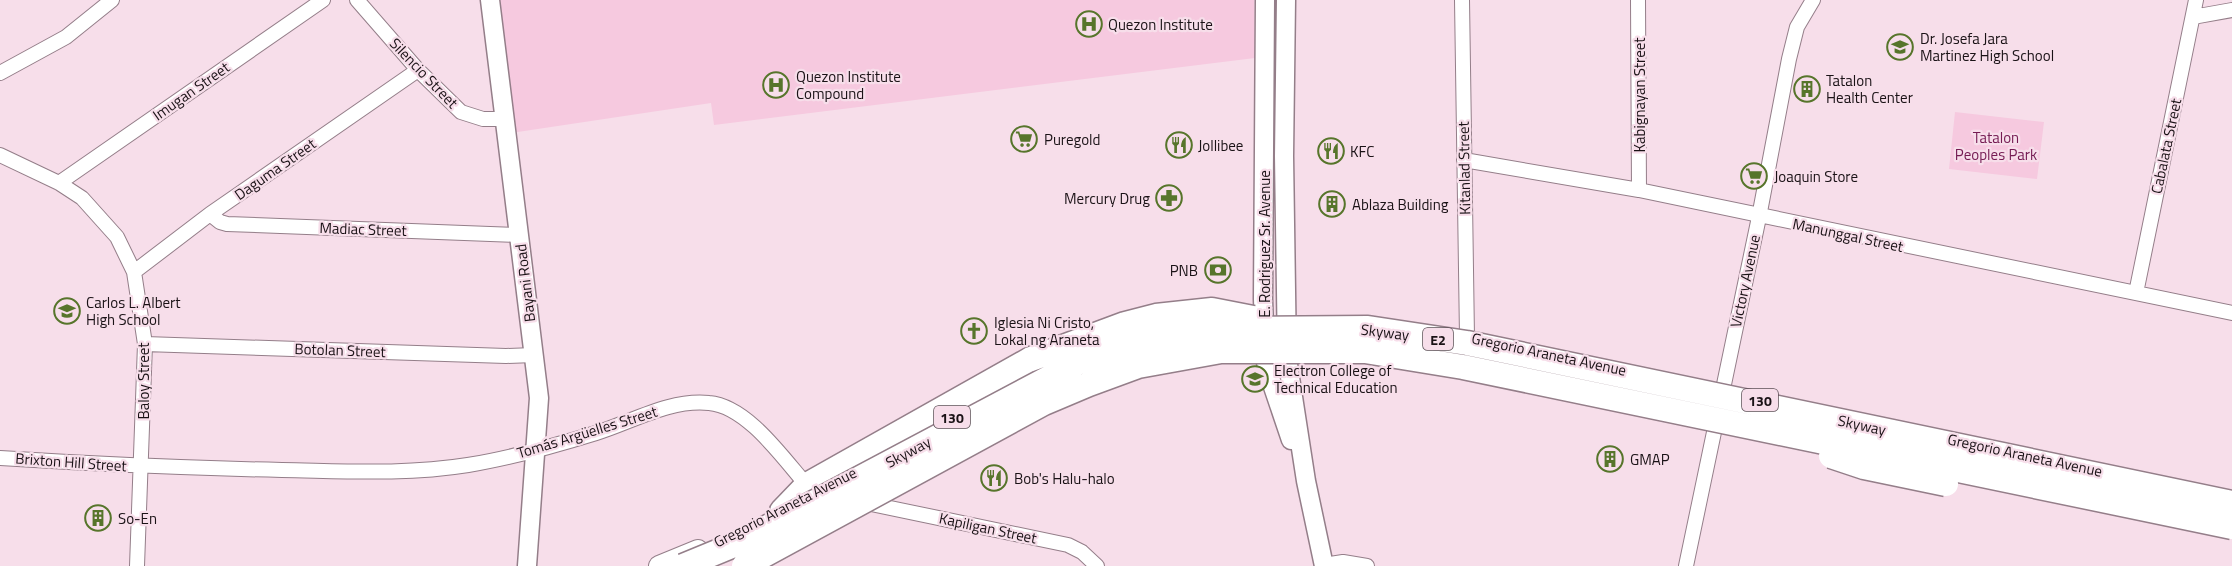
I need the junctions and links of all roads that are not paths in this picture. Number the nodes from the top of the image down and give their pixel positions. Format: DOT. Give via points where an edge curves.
graph roads {
  1 [pos="89,0"];
  2 [pos="112,0"];
  3 [pos="323,0"];
  4 [pos="490,0"];
  5 [pos="1265,0"];
  6 [pos="1286,0"];
  7 [pos="1462,0"];
  8 [pos="1638,0"];
  9 [pos="1813,0"];
  10 [pos="2196,0"];
  11 [pos="365,3"];
  12 [pos="2232,10"];
  13 [pos="93,15"];
  14 [pos="2193,17"];
  15 [pos="418,70"];
  16 [pos="0,73"];
  17 [pos="504,119"];
  18 [pos="0,155"];
  19 [pos="1464,160"];
  20 [pos="59,183"];
  21 [pos="1640,190"];
  22 [pos="210,214"];
  23 [pos="1759,216"];
  24 [pos="519,235"];
  25 [pos="134,272"];
  26 [pos="2136,293"];
  27 [pos="2232,313"];
  28 [pos="1263,318"];
  29 [pos="1295,323"];
  30 [pos="1467,337"];
  31 [pos="145,344"];
  32 [pos="534,355"];
  33 [pos="1265,358"];
  34 [pos="1287,358"];
  35 [pos="1728,411"];
  36 [pos="536,451"];
  37 [pos="0,458"];
  38 [pos="142,467"];
  39 [pos="1306,481"];
  40 [pos="816,485"];
  41 [pos="2232,498"];
  42 [pos="2232,502"];
  43 [pos="871,504"];
  44 [pos="782,511"];
  45 [pos="2232,526"];
  46 [pos="2232,535"];
  47 [pos="1096,565"];
  48 [pos="1324,565"];
  49 [pos="137,566"];
  50 [pos="527,566"];
  51 [pos="659,566"];
  52 [pos="683,566"];
  53 [pos="744,566"];
  54 [pos="758,566"];
  55 [pos="1367,566"];
  56 [pos="1686,566"];
  1 -- 13 [label="street"];
  2 -- 13 [label="street"];
  3 -- 20 [label="street, Imugan Street"];
  4 -- 17 [label="main road, Bayani Road"];
  5 -- 28 [label="main road, E. Rodriguez Sr. Avenue"];
  6 -- 29 [label="main road, E. Rodriguez Sr. Avenue"];
  7 -- 19 [label="street, Kitanlad Street"];
  8 -- 21 [label="street, Kabignayan Street"];
  9 -- 23 [label="street, Victory Avenue" via="1797,27 1789,59"];
  10 -- 14 [label="street, Cabalata Street"];
  11 -- 15 [label="street, Silencio Street"];
  12 -- 14 [label="street"];
  13 -- 16 [label="street" via="66,37"];
  14 -- 26 [label="street, Cabalata Street"];
  15 -- 17 [label="street, Silencio Street" via="461,112 483,119"];
  15 -- 22 [label="street, Daguma Street"];
  17 -- 24 [label="main road, Bayani Road"];
  18 -- 20 [label="street, Baloy Street"];
  19 -- 21 [label="street, Manunggal Street"];
  19 -- 30 [label="street, Kitanlad Street"];
  20 -- 25 [label="street, Baloy Street" via="97,212 117,237"];
  21 -- 23 [label="street, Manunggal Street"];
  22 -- 24 [label="street, Madiac Street" via="226,224"];
  22 -- 25 [label="street, Daguma Street"];
  23 -- 26 [label="street, Manunggal Street"];
  23 -- 35 [label="street, Victory Avenue"];
  24 -- 32 [label="main road, Bayani Road"];
  25 -- 31 [label="street, Baloy Street"];
  26 -- 27 [label="street, Manunggal Street"];
  28 -- 29 [label="main road, Gregorio Araneta Avenue / 130"];
  28 -- 33 [label="main road, E. Rodriguez Sr. Avenue"];
  28 -- 40 [label="main road, Gregorio Araneta Avenue / 130" via="1161,329 1072,355"];
  29 -- 30 [label="main road, Gregorio Araneta Avenue / 130" via="1369,321"];
  29 -- 34 [label="main road, E. Rodriguez Sr. Avenue"];
  29 -- 35 [label="highway, Skyway / E2, bridge" via="1368,328 1467,343"];
  29 -- 40 [label="highway, bridge" via="1212,310 1125,324 1031,359"];
  29 -- 52 [label="highway, Skyway / E2, bridge" via="1164,336 1077,363 734,545"];
  30 -- 35 [label="main road, Gregorio Araneta Avenue / 130"];
  31 -- 32 [label="street, Botolan Street"];
  31 -- 38 [label="street, Baloy Street"];
  32 -- 36 [label="main road, Bayani Road" via="539,398"];
  33 -- 34 [label="main road, Gregorio Araneta Avenue / 130"];
  33 -- 39 [label="main road, E. Rodriguez Sr. Avenue"];
  33 -- 43 [label="main road, Gregorio Araneta Avenue / 130" via="1176,364 1092,389 1052,406"];
  34 -- 35 [label="main road, Gregorio Araneta Avenue / 130" via="1364,357"];
  34 -- 39 [label="main road, E. Rodriguez Sr. Avenue"];
  35 -- 41 [label="main road, Gregorio Araneta Avenue / 130"];
  35 -- 42 [label="highway, Skyway / E2, bridge"];
  35 -- 45 [label="highway, bridge" via="1875,470 2114,519"];
  35 -- 46 [label="main road, Gregorio Araneta Avenue / 130"];
  35 -- 53 [label="highway, Skyway / E2, bridge" via="1365,351 1221,351 1173,358 1138,366 1044,403"];
  35 -- 56 [label="street, Victory Avenue"];
  36 -- 38 [label="street, Tomás Argüelles Street" via="467,465 393,472"];
  36 -- 40 [label="street, Tomás Argüelles Street" via="659,410 709,403 749,420"];
  36 -- 50 [label="main road, Bayani Road"];
  37 -- 38 [label="street, Brixton Hill Street"];
  38 -- 49 [label="street, Baloy Street"];
  39 -- 48 [label="main road, E. Rodriguez Sr. Avenue"];
  40 -- 44 [label="highway"];
  43 -- 47 [label="street, Kapiligan Street" via="1068,545"];
  43 -- 54 [label="main road, Gregorio Araneta Avenue / 130"];
  44 -- 51 [label="main road, Gregorio Araneta Avenue"];
  48 -- 55 [label="street" via="1343,561"];
}
